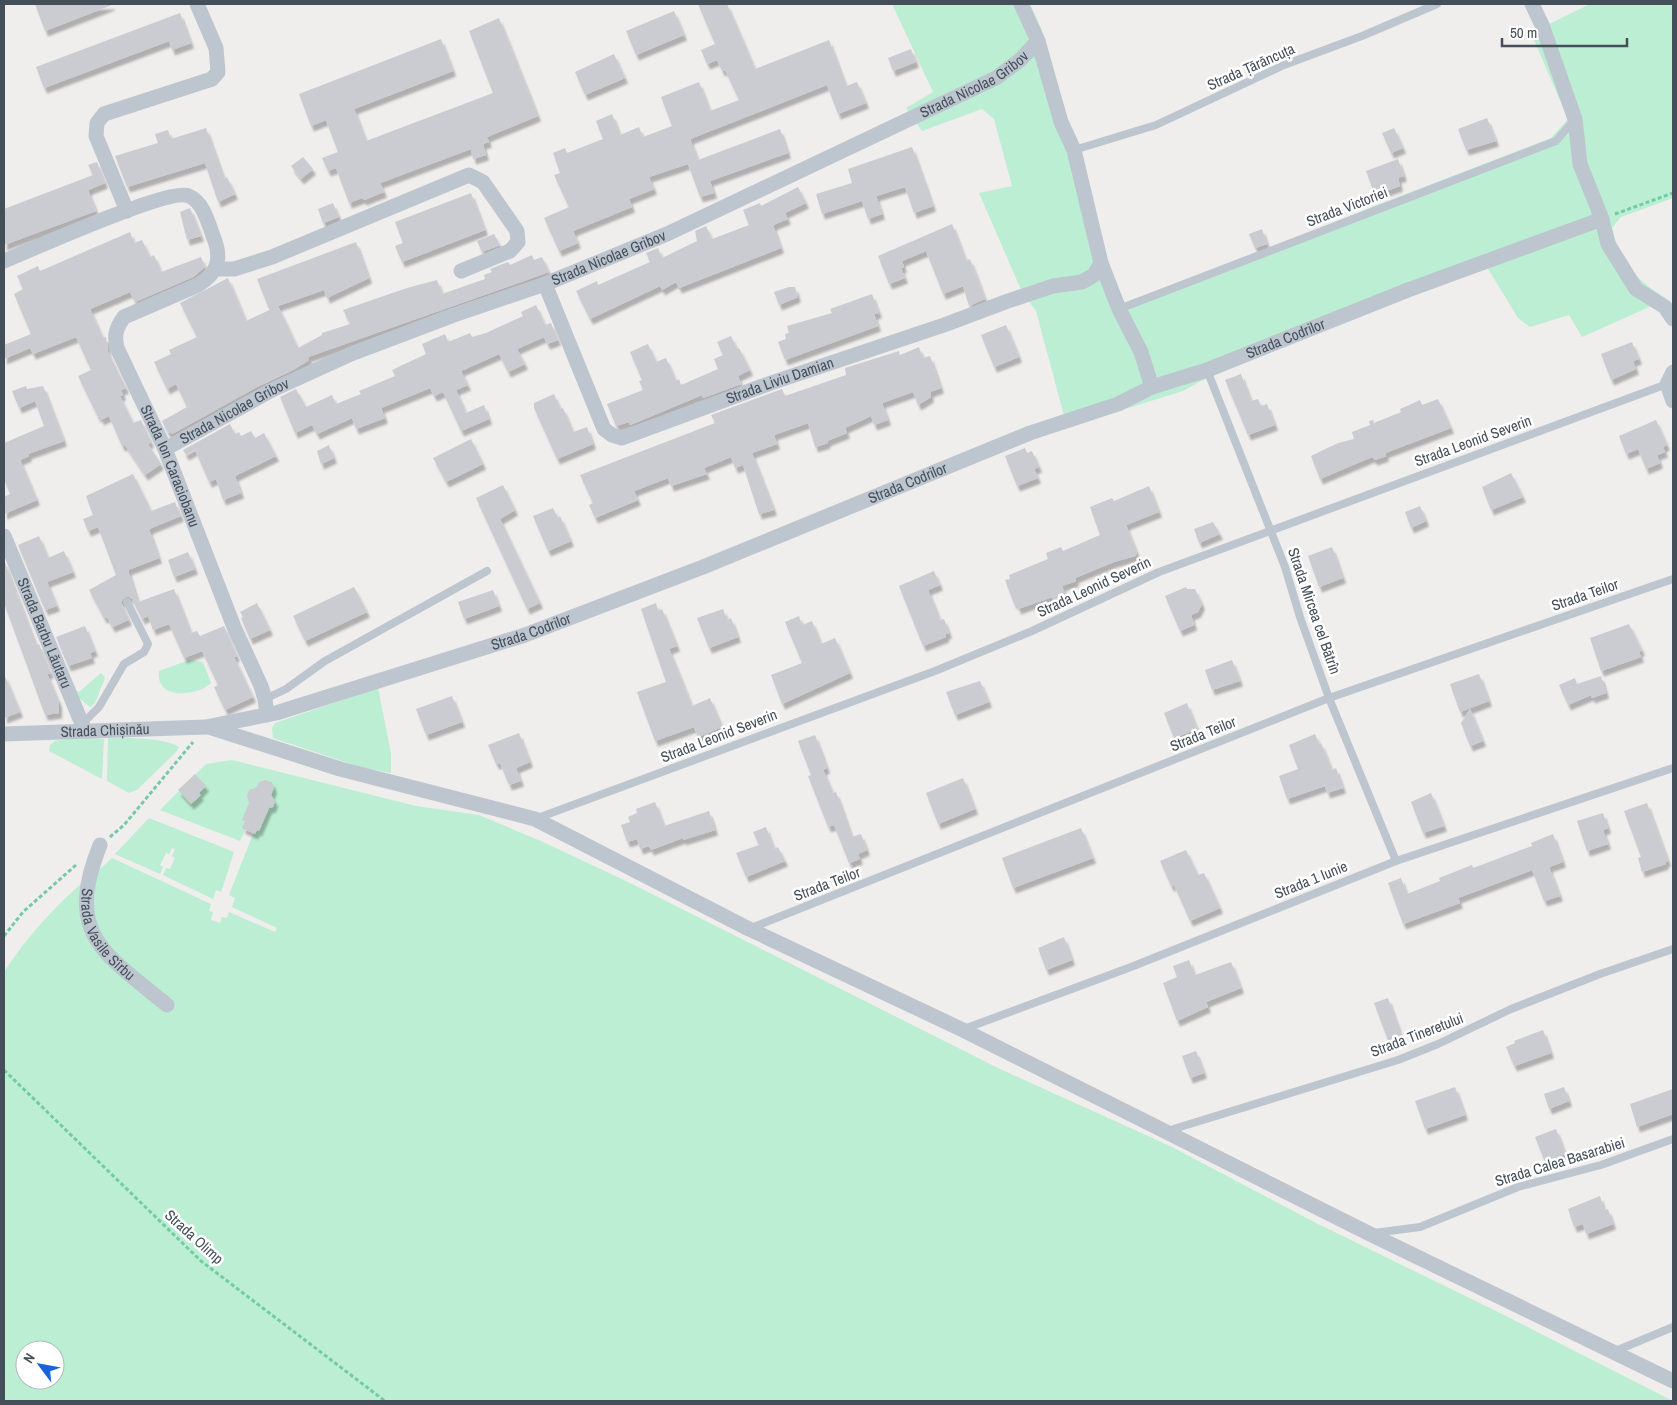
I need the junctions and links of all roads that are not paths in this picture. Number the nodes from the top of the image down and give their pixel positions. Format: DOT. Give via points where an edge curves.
graph roads {
  1 [pos="197,4"];
  2 [pos="1022,4"];
  3 [pos="1437,4"];
  4 [pos="1532,4"];
  5 [pos="1038,41"];
  6 [pos="1576,119"];
  7 [pos="1074,150"];
  8 [pos="127,211"];
  9 [pos="1602,219"];
  10 [pos="4,261"];
  11 [pos="1101,263"];
  12 [pos="216,269"];
  13 [pos="461,271"];
  14 [pos="545,284"];
  15 [pos="1119,308"];
  16 [pos="1673,319"];
  17 [pos="1207,370"];
  18 [pos="1670,378"];
  19 [pos="1152,387"];
  20 [pos="1673,401"];
  21 [pos="165,449"];
  22 [pos="1271,530"];
  23 [pos="4,536"];
  24 [pos="9,557"];
  25 [pos="487,571"];
  26 [pos="1673,579"];
  27 [pos="127,602"];
  28 [pos="1329,698"];
  29 [pos="265,699"];
  30 [pos="266,715"];
  31 [pos="84,727"];
  32 [pos="206,727"];
  33 [pos="4,734"];
  34 [pos="1673,768"];
  35 [pos="535,819"];
  36 [pos="100,846"];
  37 [pos="1396,861"];
  38 [pos="749,929"];
  39 [pos="1673,949"];
  40 [pos="168,1005"];
  41 [pos="963,1030"];
  42 [pos="1165,1132"];
  43 [pos="1673,1139"];
  44 [pos="1370,1234"];
  45 [pos="1673,1327"];
  46 [pos="1612,1352"];
  47 [pos="1673,1381"];
  1 -- 8 [label="street" via="216,48 218,72 212,78 104,114 97,123 96,136"];
  2 -- 5 [label="street"];
  3 -- 7 [label="lane, Strada Țărăncuța" via="1284,65 1156,125"];
  4 -- 6 [label="street"];
  5 -- 7 [label="street" via="1061,122"];
  5 -- 14 [label="street, Strada Nicolae Gribov" via="996,78 667,234"];
  6 -- 9 [label="street" via="1580,164"];
  6 -- 15 [label="lane, Strada Victoriei" via="1556,141"];
  7 -- 11 [label="street"];
  8 -- 10 [label="street"];
  8 -- 12 [label="street" via="178,194 192,197 201,205 218,251"];
  9 -- 16 [label="street" via="1608,244 1636,289 1665,307"];
  9 -- 17 [label="street, Strada Codrilor" via="1408,290"];
  11 -- 14 [label="street, Strada Liviu Damian" via="1094,276 1082,282 1053,286 1008,301 622,438 604,429"];
  11 -- 15 [label="street"];
  12 -- 13 [label="street" via="234,269 272,257 469,175 483,182 517,231 518,242 510,251"];
  12 -- 21 [label="street, Strada Ion Caraciobanu" via="208,279 124,317 117,327 116,348"];
  14 -- 21 [label="street, Strada Nicolae Gribov" via="351,354 272,390"];
  15 -- 19 [label="street"];
  17 -- 19 [label="street, Strada Codrilor"];
  17 -- 22 [label="lane, Strada Mircea cel Bătrîn"];
  18 -- 20 [label="street"];
  18 -- 22 [label="lane, Strada Leonid Severin"];
  19 -- 30 [label="street, Strada Codrilor" via="1118,404 1030,433 703,567 524,635"];
  21 -- 29 [label="street, Strada Ion Caraciobanu"];
  22 -- 28 [label="lane, Strada Mircea cel Bătrîn"];
  22 -- 35 [label="lane, Strada Leonid Severin" via="1159,572 1032,631 935,671"];
  23 -- 24 [label="street, Strada Barbu Lăutaru"];
  24 -- 31 [label="street, Strada Barbu Lăutaru"];
  25 -- 29 [label="lane" via="325,661 286,689"];
  26 -- 28 [label="lane, Strada Teilor"];
  27 -- 31 [label="lane" via="148,644 144,652 124,664"];
  28 -- 37 [label="lane, Strada Mircea cel Bătrîn"];
  28 -- 38 [label="lane, Strada Teilor"];
  29 -- 30 [label="street, Strada Ion Caraciobanu"];
  30 -- 32 [label="street, Strada Codrilor"];
  31 -- 32 [label="street, Strada Chișinău"];
  31 -- 33 [label="street, Strada Chișinău"];
  32 -- 35 [label="street" via="340,769"];
  34 -- 37 [label="lane, Strada 1 Iunie"];
  35 -- 38 [label="street"];
  36 -- 40 [label="street, Strada Vasile Sîrbu" via="90,870 85,901 91,934 108,956"];
  37 -- 41 [label="lane, Strada 1 Iunie"];
  38 -- 41 [label="street"];
  39 -- 42 [label="lane, Strada Tineretului" via="1511,1009 1398,1060"];
  41 -- 42 [label="street"];
  42 -- 44 [label="street"];
  43 -- 44 [label="lane, Strada Calea Basarabiei" via="1601,1165 1518,1187 1420,1226"];
  44 -- 46 [label="street"];
  45 -- 46 [label="lane"];
  46 -- 47 [label="street"];
}
